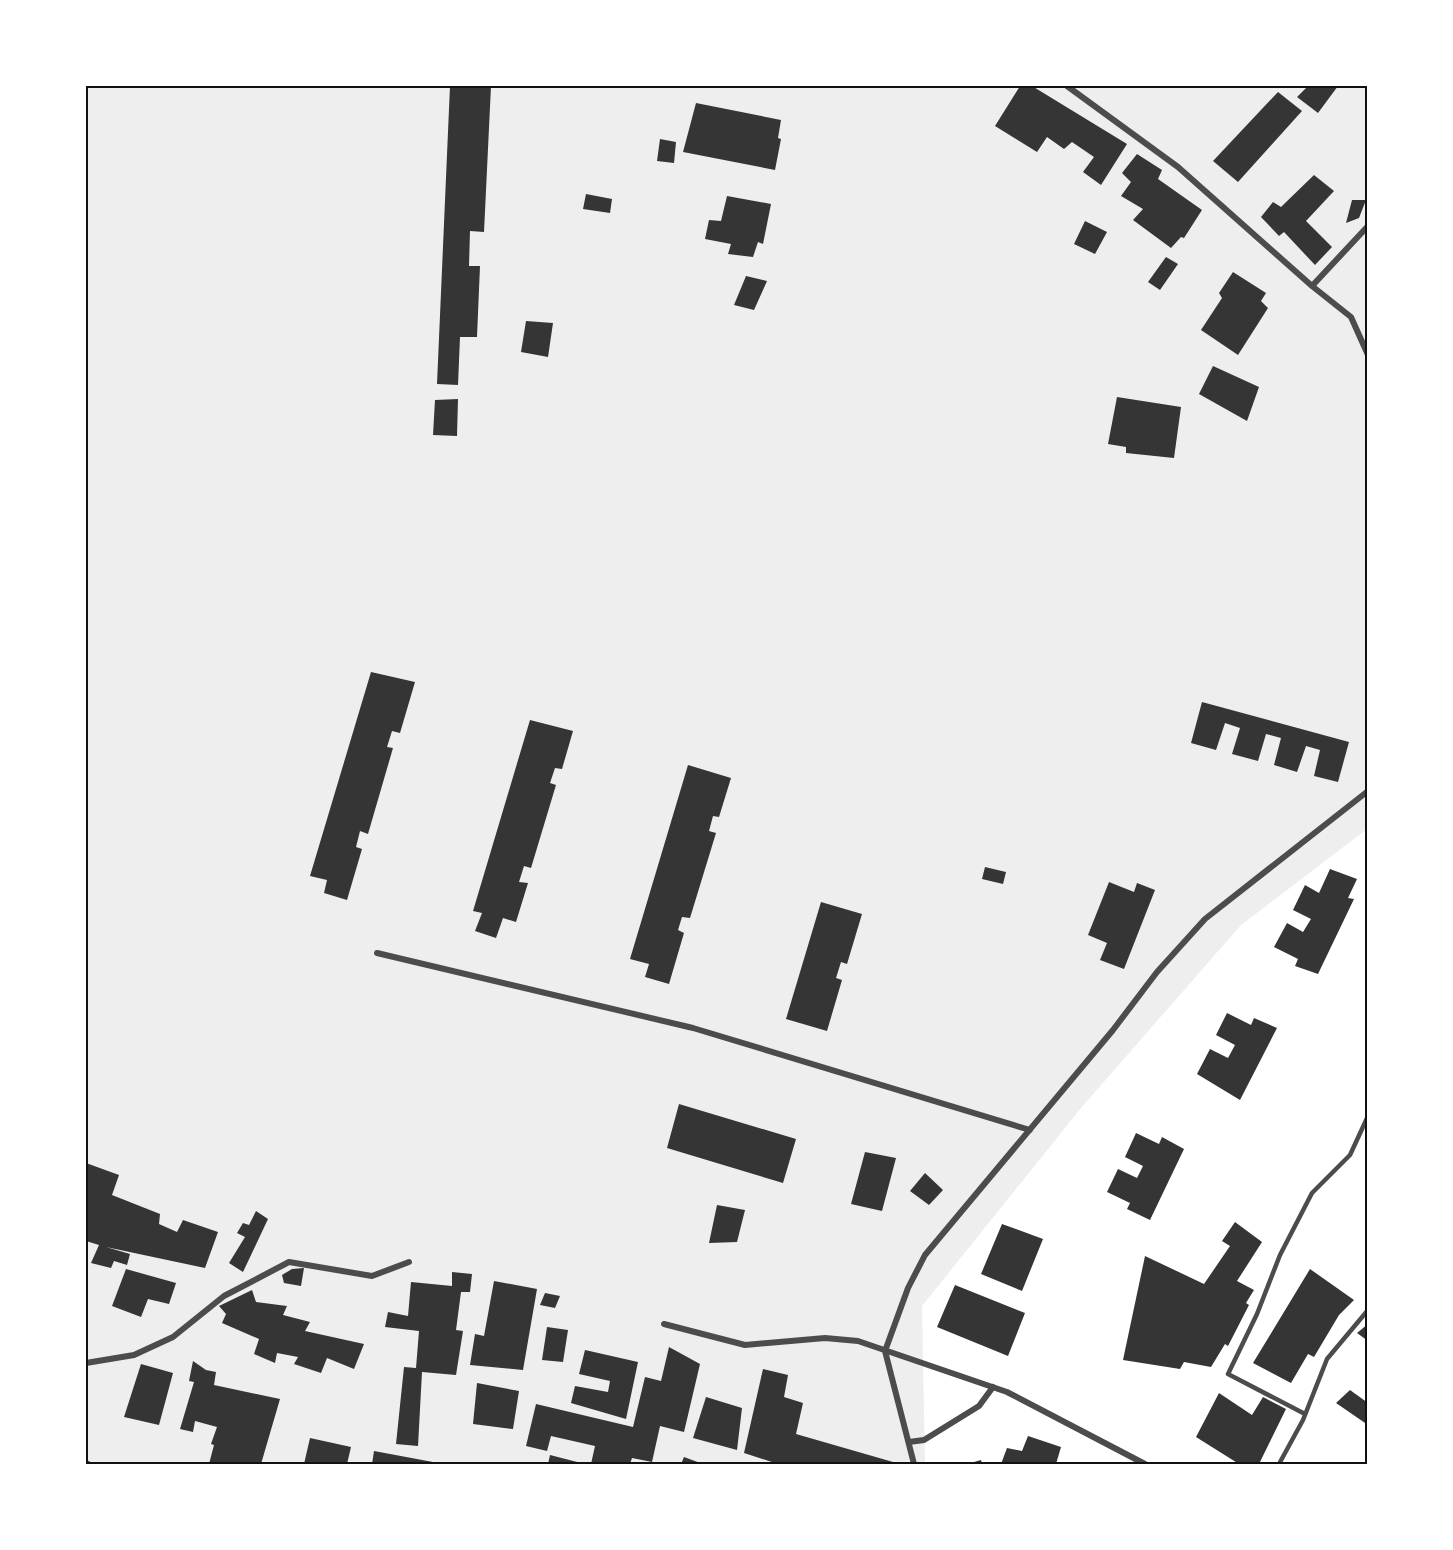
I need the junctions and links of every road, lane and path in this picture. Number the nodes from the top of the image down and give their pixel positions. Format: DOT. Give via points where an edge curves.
graph roads {
  1 [pos="1067,86"];
  2 [pos="1368,226"];
  3 [pos="1312,286"];
  4 [pos="1368,355"];
  5 [pos="1368,791"];
  6 [pos="377,953"];
  7 [pos="1368,1116"];
  8 [pos="1030,1130"];
  9 [pos="409,1262"];
  10 [pos="1368,1310"];
  11 [pos="664,1324"];
  12 [pos="885,1351"];
  13 [pos="86,1363"];
  14 [pos="993,1387"];
  15 [pos="1305,1414"];
  16 [pos="909,1442"];
  17 [pos="914,1464"];
  18 [pos="1145,1464"];
  19 [pos="1279,1464"];
  1 -- 3 [label="street" via="1178,167"];
  2 -- 3 [label="street"];
  3 -- 4 [label="street" via="1350,317"];
  5 -- 8 [label="street" via="1205,919 1157,972"];
  6 -- 8 [label="street" via="693,1028"];
  7 -- 15 [label="lane" via="1350,1155 1312,1192 1228,1374"];
  8 -- 12 [label="street" via="925,1255"];
  9 -- 13 [label="street" via="372,1276 289,1262 224,1296 173,1337 134,1355"];
  10 -- 15 [label="lane" via="1327,1359"];
  11 -- 12 [label="street" via="745,1345 825,1338 858,1341"];
  12 -- 14 [label="street"];
  12 -- 16 [label="street"];
  14 -- 16 [label="street" via="979,1406 924,1440"];
  14 -- 18 [label="street"];
  15 -- 19 [label="lane"];
  16 -- 17 [label="street"];
}
